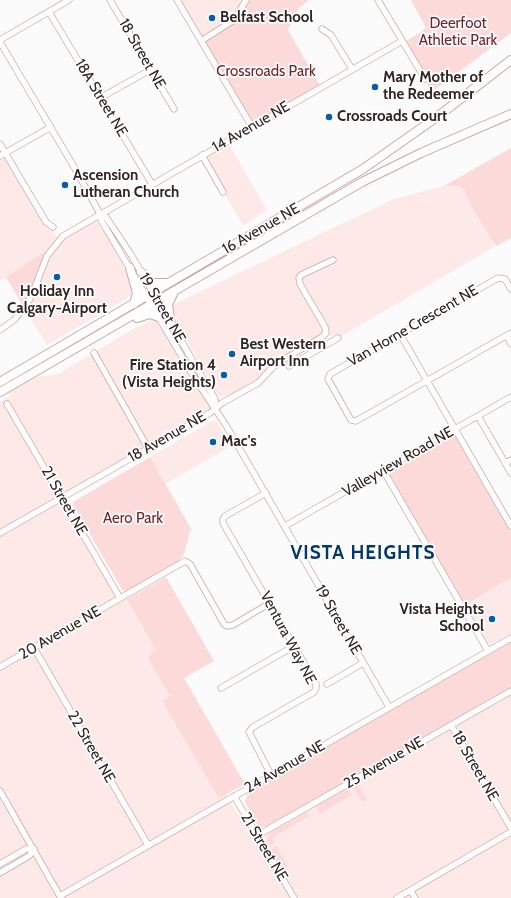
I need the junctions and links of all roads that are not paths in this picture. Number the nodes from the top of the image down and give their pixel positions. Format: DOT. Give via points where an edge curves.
graph roads {
  1 [pos="70,0"];
  2 [pos="110,0"];
  3 [pos="177,0"];
  4 [pos="246,0"];
  5 [pos="378,0"];
  6 [pos="49,12"];
  7 [pos="322,29"];
  8 [pos="0,41"];
  9 [pos="201,41"];
  10 [pos="402,41"];
  11 [pos="511,54"];
  12 [pos="511,60"];
  13 [pos="352,69"];
  14 [pos="150,70"];
  15 [pos="499,70"];
  16 [pos="425,79"];
  17 [pos="100,98"];
  18 [pos="174,109"];
  19 [pos="511,114"];
  20 [pos="252,126"];
  21 [pos="51,127"];
  22 [pos="0,144"];
  23 [pos="3,154"];
  24 [pos="202,156"];
  25 [pos="152,184"];
  26 [pos="224,192"];
  27 [pos="100,214"];
  28 [pos="53,227"];
  29 [pos="333,260"];
  30 [pos="130,268"];
  31 [pos="141,272"];
  32 [pos="169,283"];
  33 [pos="511,289"];
  34 [pos="176,291"];
  35 [pos="150,294"];
  36 [pos="155,303"];
  37 [pos="134,304"];
  38 [pos="159,317"];
  39 [pos="171,325"];
  40 [pos="0,330"];
  41 [pos="400,334"];
  42 [pos="509,335"];
  43 [pos="338,338"];
  44 [pos="90,340"];
  45 [pos="511,344"];
  46 [pos="94,353"];
  47 [pos="289,366"];
  48 [pos="427,381"];
  49 [pos="0,382"];
  50 [pos="0,392"];
  51 [pos="511,398"];
  52 [pos="7,404"];
  53 [pos="216,408"];
  54 [pos="478,416"];
  55 [pos="455,430"];
  56 [pos="148,448"];
  57 [pos="511,460"];
  58 [pos="505,463"];
  59 [pos="383,470"];
  60 [pos="511,474"];
  61 [pos="266,493"];
  62 [pos="62,498"];
  63 [pos="285,526"];
  64 [pos="511,526"];
  65 [pos="0,533"];
  66 [pos="120,598"];
  67 [pos="270,603"];
  68 [pos="511,638"];
  69 [pos="294,646"];
  70 [pos="34,648"];
  71 [pos="488,651"];
  72 [pos="363,663"];
  73 [pos="0,667"];
  74 [pos="327,684"];
  75 [pos="221,688"];
  76 [pos="511,691"];
  77 [pos="389,707"];
  78 [pos="452,725"];
  79 [pos="271,775"];
  80 [pos="0,791"];
  81 [pos="234,796"];
  82 [pos="511,828"];
  83 [pos="511,832"];
  84 [pos="258,835"];
  85 [pos="148,845"];
  86 [pos="34,849"];
  87 [pos="0,864"];
  88 [pos="0,873"];
  89 [pos="410,891"];
  90 [pos="61,897"];
  91 [pos="294,898"];
  92 [pos="397,898"];
  93 [pos="415,898"];
  1 -- 6 [label="street"];
  2 -- 14 [label="street, 18 Street NE"];
  3 -- 9 [label="street"];
  4 -- 9 [label="street" via="234,20"];
  5 -- 10 [label="street"];
  6 -- 8 [label="street"];
  6 -- 17 [label="street, 18A Street NE"];
  7 -- 13 [label="street" via="331,35"];
  8 -- 21 [label="street, 19 Street NE"];
  9 -- 20 [label="street"];
  10 -- 13 [label="street, 14 Avenue NE"];
  10 -- 16 [label="street"];
  11 -- 15 [label="highway"];
  12 -- 15 [label="highway, 16 Avenue NE"];
  13 -- 20 [label="street, 14 Avenue NE"];
  14 -- 17 [label="street"];
  14 -- 18 [label="street, 18 Street NE"];
  15 -- 32 [label="highway, 16 Avenue NE" via="378,159"];
  17 -- 25 [label="street, 18A Street NE"];
  19 -- 34 [label="highway, 16 Avenue NE" via="362,182"];
  20 -- 24 [label="street, 14 Avenue NE"];
  21 -- 23 [label="street"];
  21 -- 27 [label="street, 19 Street NE"];
  22 -- 23 [label="street"];
  23 -- 28 [label="street" via="46,222"];
  24 -- 25 [label="street, 14 Avenue NE"];
  24 -- 26 [label="street"];
  25 -- 27 [label="street, 14 Avenue NE"];
  27 -- 30 [label="street, 19 Street NE" via="101,220"];
  27 -- 31 [label="street, 19 Street NE" via="106,217"];
  27 -- 40 [label="street, 14 Avenue NE" via="54,244 31,297 14,320"];
  29 -- 53 [label="street, 18 Avenue NE" via="299,278 326,333 276,364 258,383"];
  30 -- 35 [label="street, 19 Street NE"];
  30 -- 37 [label="highway" via="137,293"];
  31 -- 32 [label="highway" via="151,283"];
  31 -- 35 [label="street, 19 Street NE"];
  32 -- 35 [label="highway, 16 Avenue NE"];
  33 -- 41 [label="street, Van Horne Crescent NE" via="505,279 498,278"];
  34 -- 36 [label="highway, 16 Avenue NE"];
  34 -- 39 [label="highway" via="168,304"];
  35 -- 36 [label="street, 19 Street NE"];
  35 -- 37 [label="highway, 16 Avenue NE"];
  36 -- 38 [label="street, 19 Street NE"];
  36 -- 39 [label="street, 19 Street NE"];
  36 -- 44 [label="highway, 16 Avenue NE"];
  37 -- 49 [label="highway, 16 Avenue NE"];
  38 -- 44 [label="highway" via="146,314 99,340"];
  38 -- 53 [label="street, 19 Street NE" via="194,377"];
  39 -- 53 [label="street, 19 Street NE" via="215,399"];
  41 -- 48 [label="street"];
  41 -- 48 [label="street, Van Horne Crescent NE" via="329,375 328,380 351,420 358,421"];
  42 -- 45 [label="street"];
  42 -- 48 [label="street, Van Horne Crescent NE"];
  43 -- 47 [label="street"];
  44 -- 50 [label="highway, 16 Avenue NE"];
  46 -- 56 [label="street"];
  48 -- 55 [label="street"];
  51 -- 54 [label="street, Valleyview Road NE"];
  52 -- 62 [label="street, 21 Street NE"];
  53 -- 56 [label="street, 18 Avenue NE"];
  53 -- 61 [label="street, 19 Street NE"];
  54 -- 55 [label="street, Valleyview Road NE"];
  54 -- 58 [label="street"];
  55 -- 59 [label="street, Valleyview Road NE"];
  55 -- 64 [label="street"];
  56 -- 62 [label="street, 18 Avenue NE"];
  57 -- 58 [label="street"];
  58 -- 60 [label="street"];
  59 -- 63 [label="street, Valleyview Road NE"];
  59 -- 71 [label="street"];
  61 -- 63 [label="street, 19 Street NE"];
  61 -- 67 [label="street, Ventura Way NE" via="223,519 223,524"];
  62 -- 65 [label="street, 18 Avenue NE"];
  62 -- 66 [label="street, 21 Street NE"];
  63 -- 72 [label="street, 19 Street NE"];
  66 -- 67 [label="street, 20 Avenue NE" via="185,561 190,564 227,626"];
  66 -- 70 [label="street, 20 Avenue NE"];
  67 -- 69 [label="street, Ventura Way NE"];
  68 -- 71 [label="street, 24 Avenue NE"];
  69 -- 75 [label="street"];
  69 -- 79 [label="street, Ventura Way NE" via="316,684 314,692 248,732"];
  70 -- 73 [label="street, 20 Avenue NE"];
  70 -- 85 [label="street, 22 Street NE"];
  71 -- 77 [label="street, 24 Avenue NE"];
  72 -- 74 [label="street"];
  72 -- 77 [label="street, 19 Street NE"];
  76 -- 78 [label="street, 25 Avenue NE"];
  77 -- 79 [label="street, 24 Avenue NE"];
  78 -- 82 [label="street, 18 Street NE"];
  78 -- 84 [label="street, 25 Avenue NE"];
  79 -- 81 [label="street, 24 Avenue NE"];
  80 -- 86 [label="street"];
  81 -- 84 [label="street, 21 Street NE"];
  81 -- 85 [label="street, 24 Avenue NE"];
  83 -- 89 [label="street"];
  84 -- 91 [label="street, 21 Street NE"];
  85 -- 90 [label="street, 24 Avenue NE"];
  86 -- 87 [label="street" via="26,849"];
  86 -- 88 [label="street" via="30,856"];
  86 -- 90 [label="street"];
  89 -- 92 [label="street"];
  89 -- 93 [label="street"];
}
